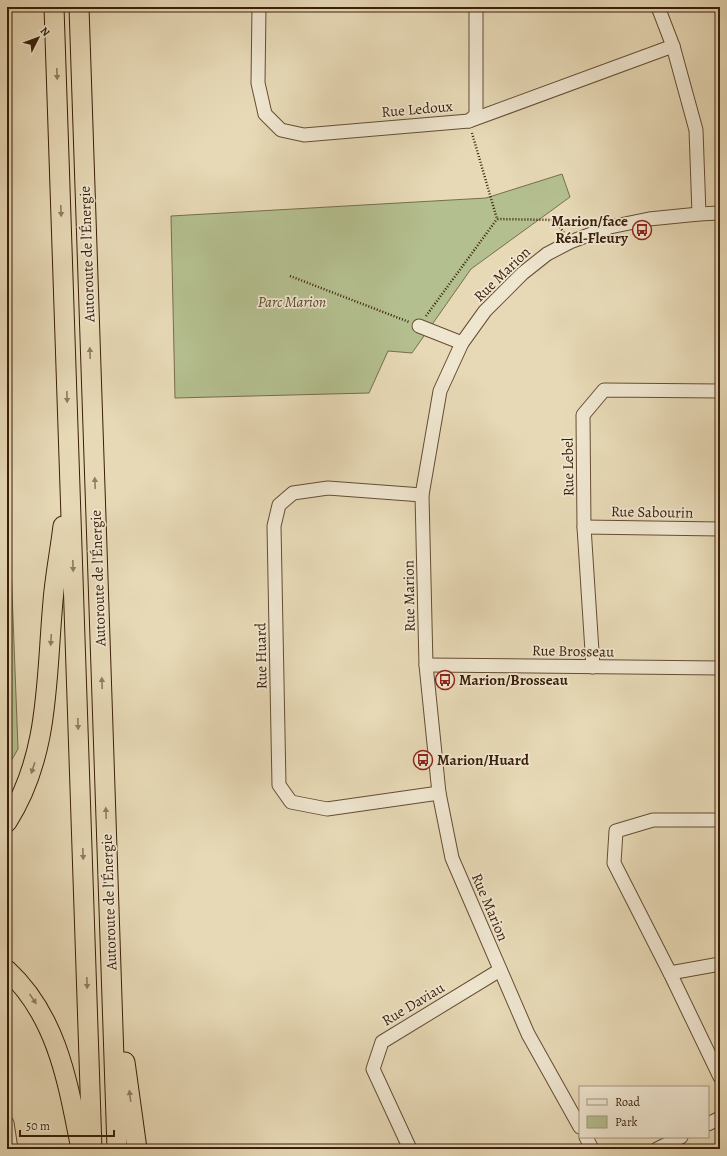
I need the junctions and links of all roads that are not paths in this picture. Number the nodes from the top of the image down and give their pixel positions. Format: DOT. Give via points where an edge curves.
graph roads {
  1 [pos="54,7"];
  2 [pos="79,7"];
  3 [pos="259,7"];
  4 [pos="476,7"];
  5 [pos="658,7"];
  6 [pos="673,46"];
  7 [pos="469,121"];
  8 [pos="720,213"];
  9 [pos="699,214"];
  10 [pos="419,326"];
  11 [pos="462,343"];
  12 [pos="720,391"];
  13 [pos="70,471"];
  14 [pos="422,495"];
  15 [pos="584,527"];
  16 [pos="720,529"];
  17 [pos="426,665"];
  18 [pos="593,667"];
  19 [pos="720,668"];
  20 [pos="438,793"];
  21 [pos="720,820"];
  22 [pos="7,822"];
  23 [pos="111,949"];
  24 [pos="720,964"];
  25 [pos="7,970"];
  26 [pos="500,970"];
  27 [pos="670,973"];
  28 [pos="720,1077"];
  29 [pos="720,1118"];
  30 [pos="7,1123"];
  31 [pos="709,1124"];
  32 [pos="579,1125"];
  33 [pos="586,1138"];
  34 [pos="679,1138"];
  35 [pos="11,1149"];
  36 [pos="81,1149"];
  37 [pos="92,1149"];
  38 [pos="117,1149"];
  39 [pos="137,1149"];
  40 [pos="410,1149"];
  41 [pos="592,1149"];
  42 [pos="657,1149"];
  1 -- 13 [label="highway, Autoroute de l'Énergie, one-way"];
  23 -- 2 [label="highway, Autoroute de l'Énergie, one-way"];
  3 -- 7 [label="street, Rue Ledoux" via="258,83 265,114 281,130 304,135"];
  4 -- 7 [label="street" via="476,115"];
  5 -- 6 [label="street"];
  6 -- 7 [label="street, Rue Ledoux"];
  6 -- 9 [label="street" via="696,130"];
  8 -- 9 [label="street, Rue Marion"];
  9 -- 11 [label="street, Rue Marion" via="649,219 610,227 546,254 485,311"];
  10 -- 11 [label="street"];
  11 -- 14 [label="street, Rue Marion" via="440,391"];
  12 -- 15 [label="street, Rue Lebel" via="604,390 583,415"];
  13 -- 22 [label="highway, one-way" via="53,601 48,686 42,731 28,782"];
  13 -- 37 [label="highway, Autoroute de l'Énergie, one-way"];
  14 -- 17 [label="street, Rue Marion"];
  14 -- 20 [label="street, Rue Huard" via="328,488 293,493 279,505 274,526 279,785 291,802 327,809"];
  15 -- 16 [label="street, Rue Sabourin"];
  15 -- 18 [label="street, Rue Lebel"];
  17 -- 18 [label="street, Rue Brosseau"];
  17 -- 20 [label="street, Rue Marion"];
  18 -- 19 [label="street, Rue Brosseau"];
  20 -- 26 [label="street, Rue Marion" via="452,858"];
  21 -- 27 [label="street" via="653,820 616,831 614,863"];
  23 -- 38 [label="highway, Autoroute de l'Énergie"];
  39 -- 23 [label="highway, one-way"];
  24 -- 27 [label="street"];
  25 -- 36 [label="highway, one-way" via="32,998 54,1038 67,1080"];
  26 -- 32 [label="street, Rue Marion" via="528,1034"];
  26 -- 40 [label="street, Rue Daviau" via="382,1042 373,1069"];
  27 -- 28 [label="street"];
  29 -- 31 [label="street"];
  30 -- 35 [label="street"];
  33 -- 41 [label="street"];
  34 -- 42 [label="street"];
}
